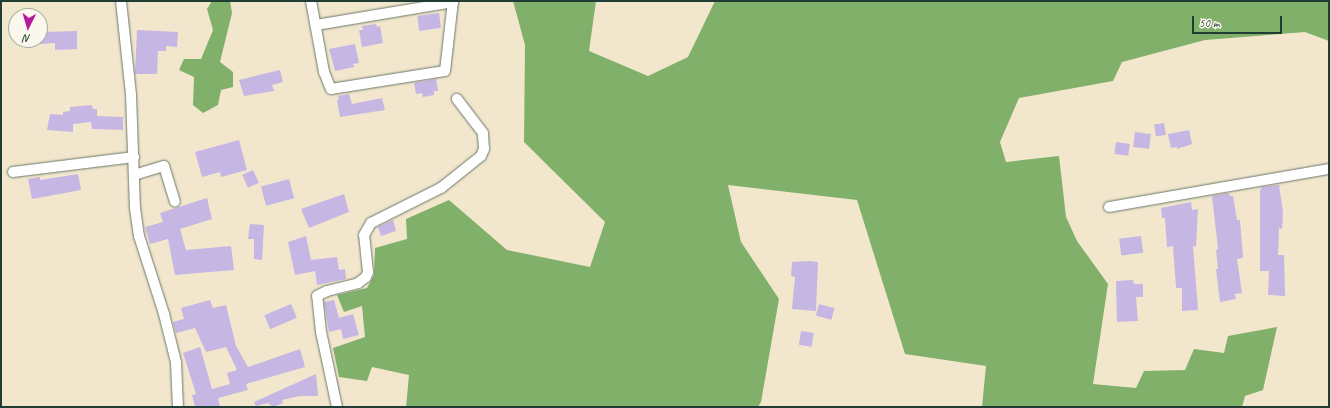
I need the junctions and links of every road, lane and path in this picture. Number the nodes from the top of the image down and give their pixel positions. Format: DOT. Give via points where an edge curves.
graph roads {
  1 [pos="121,1"];
  2 [pos="311,1"];
  3 [pos="453,2"];
  4 [pos="316,25"];
  5 [pos="457,99"];
  6 [pos="134,157"];
  7 [pos="1329,169"];
  8 [pos="13,172"];
  9 [pos="134,175"];
  10 [pos="175,201"];
  11 [pos="1109,207"];
  12 [pos="178,407"];
  13 [pos="336,407"];
  1 -- 6 [label="street"];
  2 -- 4 [label="street"];
  3 -- 4 [label="street"];
  3 -- 4 [label="street" via="445,70 331,89 324,72"];
  5 -- 13 [label="street" via="483,133 484,148 481,156 441,188 372,223 364,235 368,272 366,277 358,283 327,290 317,296 321,332"];
  6 -- 8 [label="street"];
  6 -- 9 [label="street"];
  7 -- 11 [label="street"];
  9 -- 10 [label="street" via="164,166"];
  9 -- 12 [label="street" via="139,236 164,314 176,362"];
}
